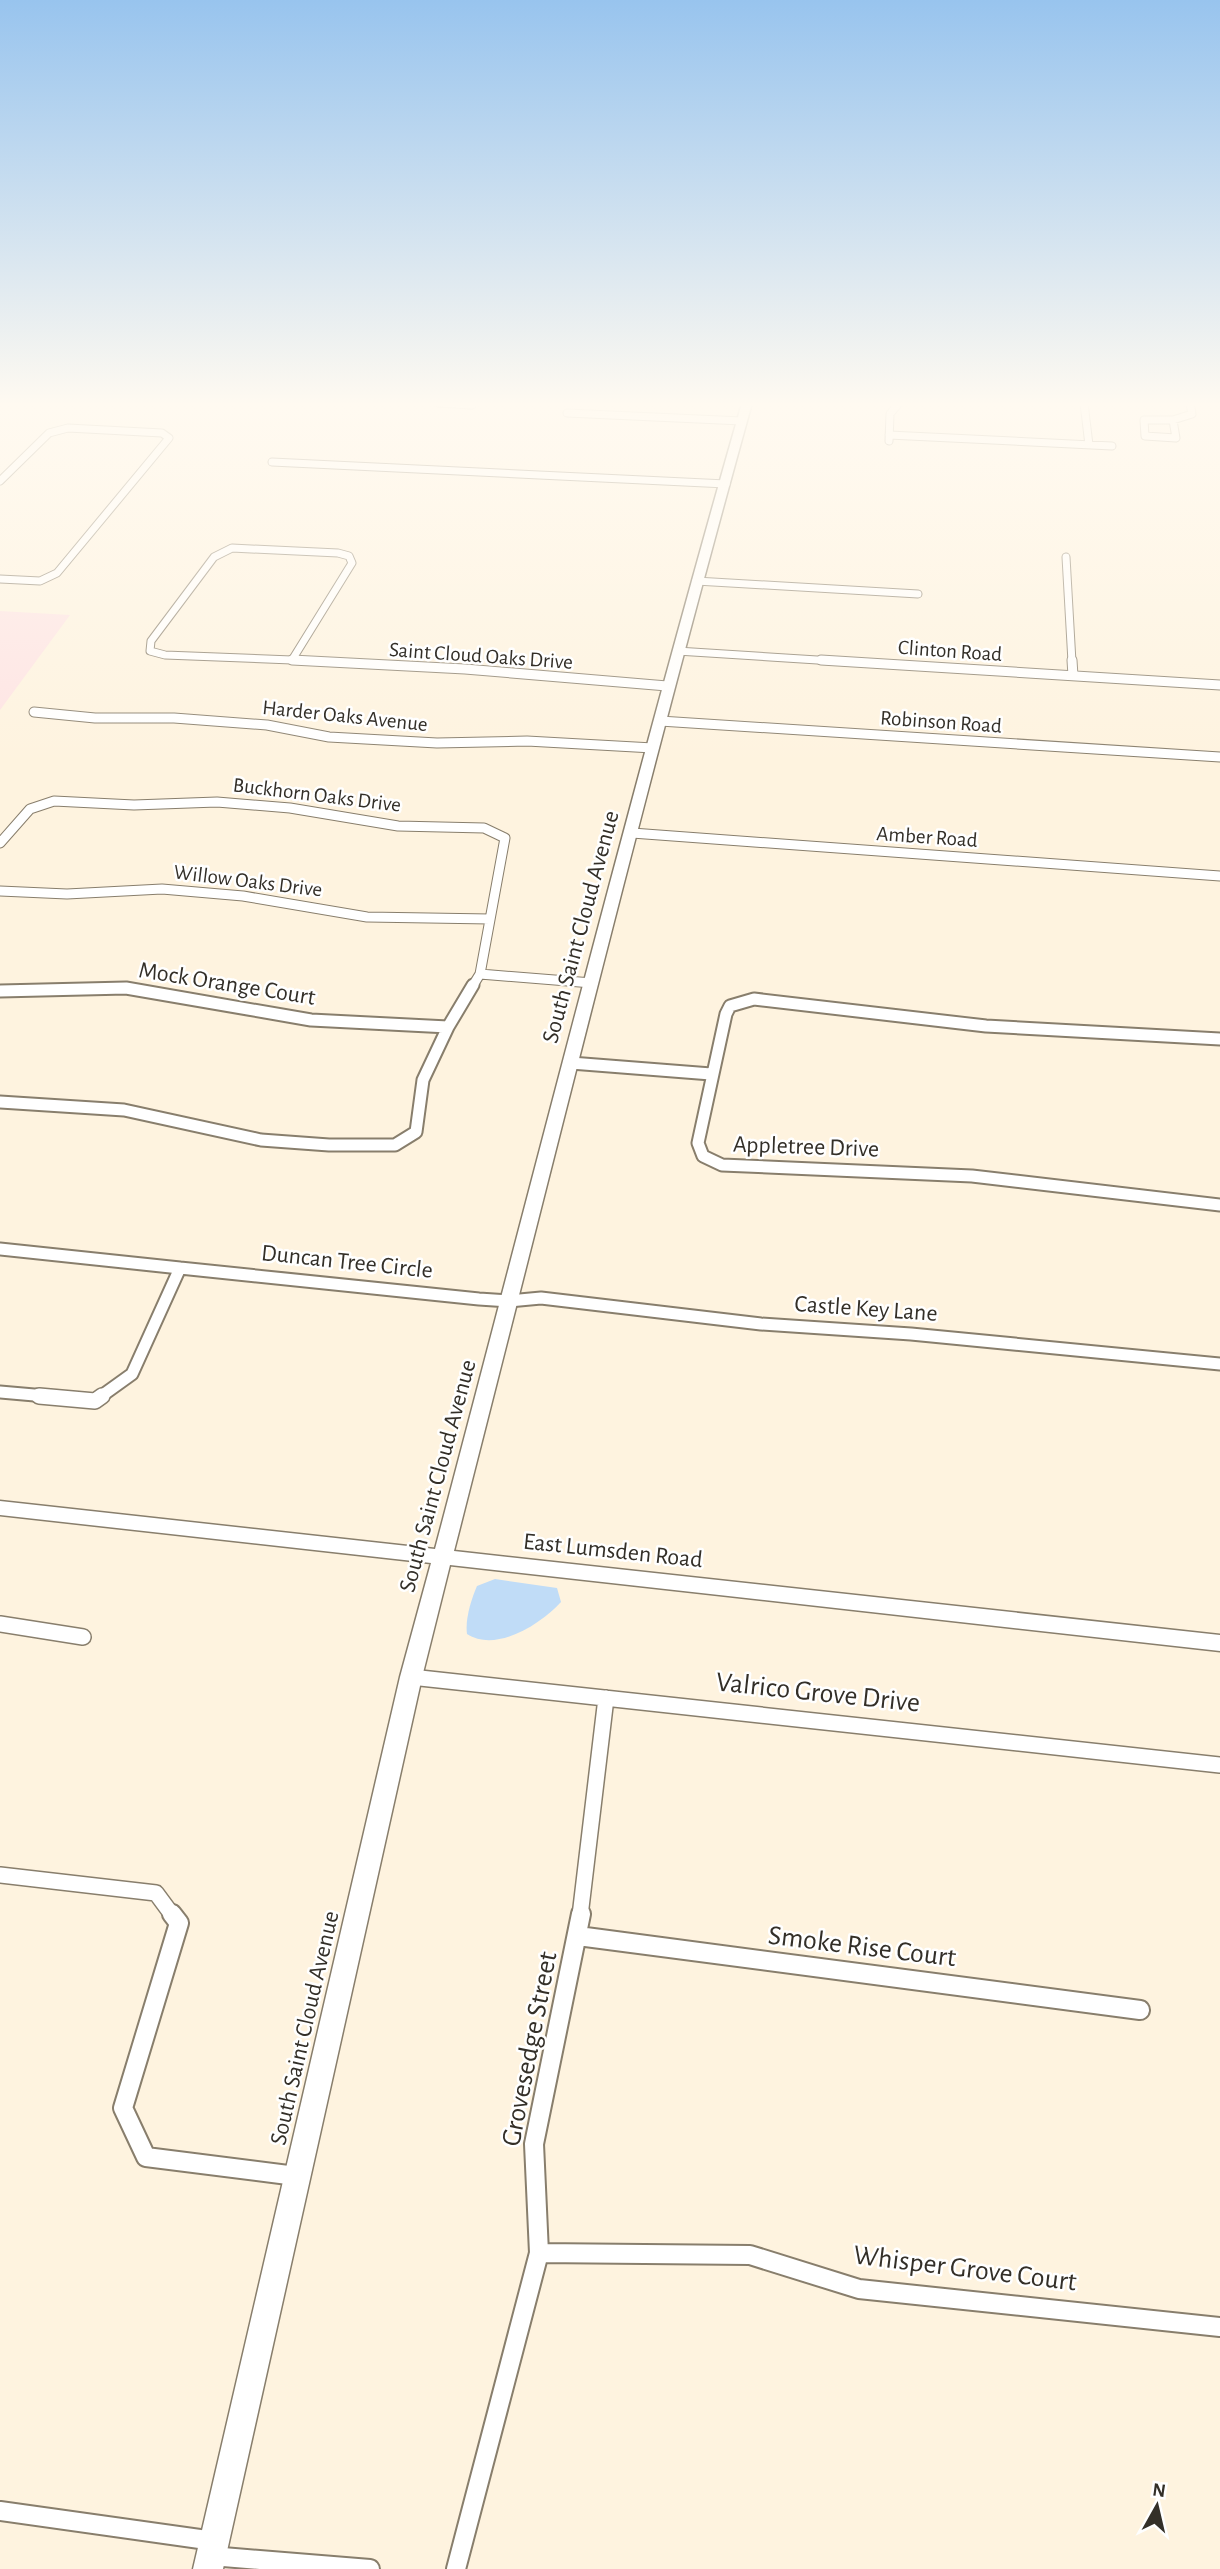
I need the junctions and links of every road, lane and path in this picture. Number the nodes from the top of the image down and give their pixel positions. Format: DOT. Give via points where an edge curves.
graph roads {
  1 [pos="99,523"];
  2 [pos="714,523"];
  3 [pos="1066,557"];
  4 [pos="0,579"];
  5 [pos="696,582"];
  6 [pos="918,594"];
  7 [pos="677,651"];
  8 [pos="292,660"];
  9 [pos="1073,676"];
  10 [pos="1220,685"];
  11 [pos="667,686"];
  12 [pos="34,712"];
  13 [pos="660,721"];
  14 [pos="653,748"];
  15 [pos="1220,757"];
  16 [pos="632,833"];
  17 [pos="0,843"];
  18 [pos="1220,876"];
  19 [pos="0,891"];
  20 [pos="490,919"];
  21 [pos="480,974"];
  22 [pos="592,983"];
  23 [pos="0,990"];
  24 [pos="448,1027"];
  25 [pos="1220,1039"];
  26 [pos="571,1063"];
  27 [pos="711,1074"];
  28 [pos="0,1102"];
  29 [pos="1220,1205"];
  30 [pos="0,1249"];
  31 [pos="180,1268"];
  32 [pos="509,1301"];
  33 [pos="1220,1364"];
  34 [pos="0,1392"];
  35 [pos="0,1508"];
  36 [pos="440,1558"];
  37 [pos="0,1624"];
  38 [pos="83,1637"];
  39 [pos="1220,1643"];
  40 [pos="411,1677"];
  41 [pos="606,1698"];
  42 [pos="1220,1765"];
  43 [pos="0,1875"];
  44 [pos="578,1936"];
  45 [pos="1140,2010"];
  46 [pos="296,2176"];
  47 [pos="539,2253"];
  48 [pos="1220,2327"];
  49 [pos="0,2511"];
  50 [pos="211,2555"];
  51 [pos="370,2569"];
  52 [pos="456,2569"];
  1 -- 4 [label="street" via="57,573 40,581"];
  2 -- 5 [label="street, South Saint Cloud Avenue"];
  3 -- 9 [label="street"];
  5 -- 6 [label="street"];
  5 -- 7 [label="street, South Saint Cloud Avenue"];
  7 -- 9 [label="street, Clinton Road"];
  7 -- 11 [label="street, South Saint Cloud Avenue"];
  8 -- 8 [label="street, Saint Cloud Oaks Drive" via="165,655 150,651 151,641 222,551 248,548 349,556 351,566"];
  8 -- 11 [label="street, Saint Cloud Oaks Drive"];
  9 -- 10 [label="street, Clinton Road"];
  11 -- 13 [label="street, South Saint Cloud Avenue"];
  12 -- 14 [label="street, Harder Oaks Avenue" via="267,725 329,737"];
  13 -- 14 [label="street, South Saint Cloud Avenue"];
  13 -- 15 [label="street, Robinson Road"];
  14 -- 16 [label="street, South Saint Cloud Avenue"];
  16 -- 18 [label="street, Amber Road"];
  16 -- 22 [label="street, South Saint Cloud Avenue"];
  17 -- 20 [label="street, Buckhorn Oaks Drive" via="30,809 54,801 134,805 217,802 290,808 398,826 484,828 505,838"];
  19 -- 20 [label="street, Willow Oaks Drive" via="67,894 162,889 243,896 367,917"];
  20 -- 21 [label="street, Buckhorn Oaks Drive"];
  21 -- 22 [label="street"];
  21 -- 24 [label="street, Buckhorn Oaks Drive"];
  22 -- 26 [label="street, South Saint Cloud Avenue"];
  23 -- 24 [label="street, Mock Orange Court" via="126,988 311,1020"];
  24 -- 28 [label="street, Buckhorn Oaks Drive" via="424,1080 416,1132 395,1145 261,1140 124,1110"];
  25 -- 27 [label="street, Appletree Drive" via="942,1024 754,999 730,1006"];
  26 -- 27 [label="street"];
  26 -- 32 [label="street, South Saint Cloud Avenue"];
  27 -- 29 [label="street, Appletree Drive" via="698,1143 703,1156 722,1164 972,1176"];
  30 -- 31 [label="street, Duncan Tree Circle"];
  31 -- 32 [label="street, Duncan Tree Circle"];
  31 -- 34 [label="street" via="132,1374 94,1401"];
  32 -- 33 [label="street, Castle Key Lane" via="541,1298 761,1324"];
  32 -- 36 [label="street, South Saint Cloud Avenue"];
  35 -- 36 [label="street, East Lumsden Road"];
  36 -- 39 [label="street, East Lumsden Road"];
  36 -- 40 [label="street, South Saint Cloud Avenue"];
  37 -- 38 [label="street"];
  40 -- 41 [label="street, Valrico Grove Drive"];
  40 -- 46 [label="street, South Saint Cloud Avenue"];
  41 -- 42 [label="street, Valrico Grove Drive"];
  41 -- 44 [label="street, Grovesedge Street"];
  43 -- 46 [label="street" via="156,1893 179,1923 123,2108 146,2157"];
  44 -- 45 [label="street, Smoke Rise Court"];
  44 -- 47 [label="street, Grovesedge Street" via="534,2144"];
  46 -- 50 [label="street, South Saint Cloud Avenue"];
  47 -- 48 [label="street, Whisper Grove Court" via="750,2255 859,2289"];
  47 -- 52 [label="street, Grovesedge Street"];
  49 -- 50 [label="street"];
  50 -- 51 [label="street"];
}
